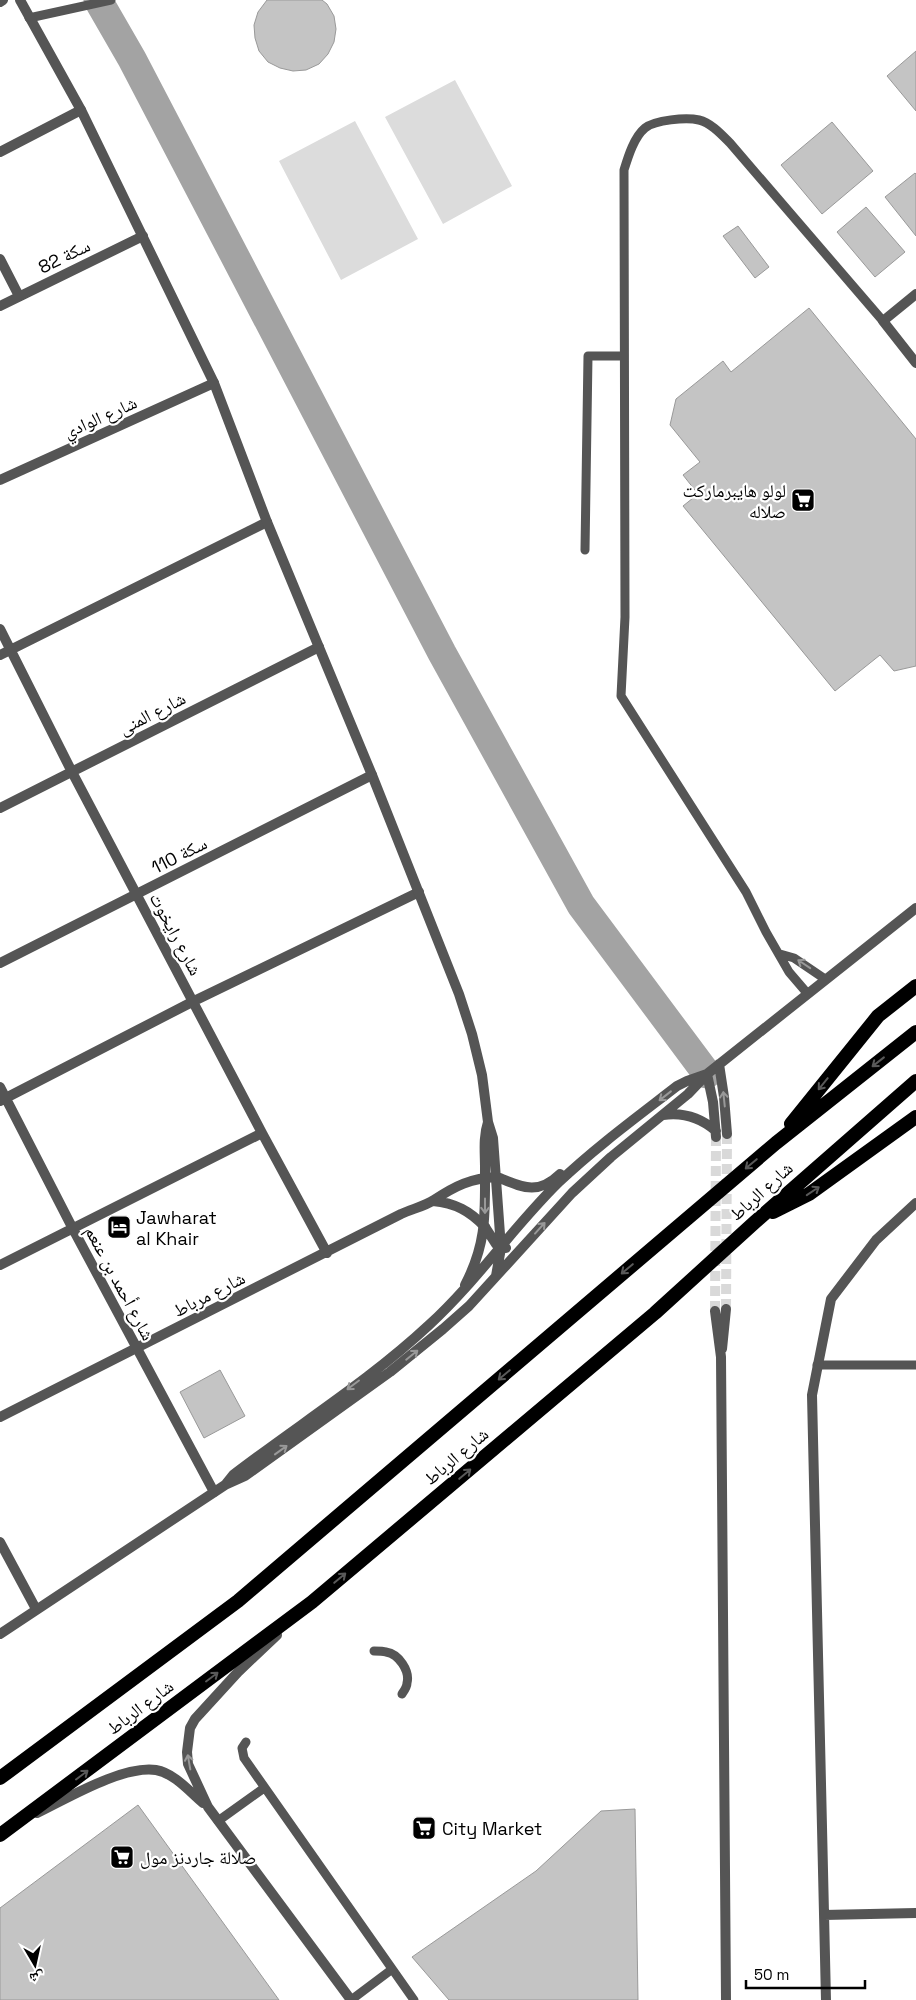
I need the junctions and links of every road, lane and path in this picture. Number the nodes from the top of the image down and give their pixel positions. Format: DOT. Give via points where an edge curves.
graph roads {
  1 [pos="20,0"];
  2 [pos="111,0"];
  3 [pos="29,18"];
  4 [pos="81,110"];
  5 [pos="0,152"];
  6 [pos="143,236"];
  7 [pos="0,259"];
  8 [pos="916,294"];
  9 [pos="19,296"];
  10 [pos="0,306"];
  11 [pos="883,321"];
  12 [pos="624,356"];
  13 [pos="916,363"];
  14 [pos="214,383"];
  15 [pos="0,480"];
  16 [pos="267,522"];
  17 [pos="585,550"];
  18 [pos="0,629"];
  19 [pos="319,647"];
  20 [pos="10,650"];
  21 [pos="0,655"];
  22 [pos="72,772"];
  23 [pos="372,775"];
  24 [pos="0,808"];
  25 [pos="419,892"];
  26 [pos="137,894"];
  27 [pos="916,908"];
  28 [pos="780,954"];
  29 [pos="0,963"];
  30 [pos="825,979"];
  31 [pos="916,986"];
  32 [pos="807,993"];
  33 [pos="194,1001"];
  34 [pos="916,1032"];
  35 [pos="719,1064"];
  36 [pos="707,1074"];
  37 [pos="916,1081"];
  38 [pos="0,1087"];
  39 [pos="3,1100"];
  40 [pos="662,1115"];
  41 [pos="916,1117"];
  42 [pos="488,1122"];
  43 [pos="262,1133"];
  44 [pos="727,1134"];
  45 [pos="776,1143"];
  46 [pos="576,1167"];
  47 [pos="497,1177"];
  48 [pos="485,1178"];
  49 [pos="433,1201"];
  50 [pos="916,1203"];
  51 [pos="755,1222"];
  52 [pos="485,1227"];
  53 [pos="73,1228"];
  54 [pos="522,1247"];
  55 [pos="501,1248"];
  56 [pos="327,1253"];
  57 [pos="0,1265"];
  58 [pos="496,1276"];
  59 [pos="457,1298"];
  60 [pos="726,1309"];
  61 [pos="715,1311"];
  62 [pos="137,1348"];
  63 [pos="720,1357"];
  64 [pos="817,1365"];
  65 [pos="916,1365"];
  66 [pos="0,1417"];
  67 [pos="225,1485"];
  68 [pos="214,1492"];
  69 [pos="0,1542"];
  70 [pos="312,1602"];
  71 [pos="36,1609"];
  72 [pos="0,1634"];
  73 [pos="374,1651"];
  74 [pos="402,1694"];
  75 [pos="246,1742"];
  76 [pos="0,1778"];
  77 [pos="264,1788"];
  78 [pos="208,1807"];
  79 [pos="21,1820"];
  80 [pos="218,1820"];
  81 [pos="0,1835"];
  82 [pos="916,1913"];
  83 [pos="824,1916"];
  84 [pos="392,1970"];
  85 [pos="351,2000"];
  86 [pos="414,2000"];
  87 [pos="726,2000"];
  88 [pos="826,2000"];
  1 -- 3 [label="street"];
  2 -- 3 [label="lane"];
  3 -- 4 [label="street"];
  4 -- 5 [label="street"];
  4 -- 6 [label="street"];
  6 -- 9 [label="street, سكة 82"];
  6 -- 14 [label="street"];
  7 -- 9 [label="street"];
  8 -- 11 [label="street"];
  9 -- 10 [label="street, سكة 82"];
  11 -- 12 [label="lane" via="714,127 699,120 664,121 645,128 629,151 624,170"];
  11 -- 13 [label="street"];
  12 -- 17 [label="lane" via="588,356"];
  12 -- 28 [label="lane" via="625,617 621,696 746,892"];
  14 -- 15 [label="street, شارع الوادي"];
  14 -- 16 [label="street"];
  16 -- 19 [label="street"];
  16 -- 20 [label="street"];
  18 -- 20 [label="street, شارع رايخوت"];
  19 -- 22 [label="street, شارع المنى"];
  19 -- 23 [label="street"];
  20 -- 21 [label="street"];
  20 -- 22 [label="street, شارع رايخوت"];
  22 -- 24 [label="street, شارع المنى"];
  22 -- 26 [label="street, شارع رايخوت"];
  23 -- 25 [label="street"];
  23 -- 26 [label="street, سكة 110"];
  25 -- 33 [label="street"];
  25 -- 42 [label="street" via="472,1034 482,1075"];
  26 -- 29 [label="street, سكة 110"];
  26 -- 33 [label="street, شارع رايخوت"];
  27 -- 30 [label="street"];
  30 -- 28 [label="lane, one-way" via="794,958"];
  28 -- 32 [label="lane" via="789,972"];
  30 -- 32 [label="street"];
  31 -- 45 [label="highway, one-way" via="878,1016"];
  32 -- 35 [label="street"];
  33 -- 39 [label="street"];
  33 -- 43 [label="street, شارع رايخوت"];
  34 -- 45 [label="highway, شارع الرباط, one-way"];
  35 -- 36 [label="street"];
  44 -- 35 [label="street, one-way"];
  36 -- 40 [label="street"];
  36 -- 40 [label="street" via="716,1134 708,1124 691,1116"];
  36 -- 46 [label="street, one-way" via="677,1086"];
  37 -- 51 [label="highway, شارع الرباط"];
  38 -- 39 [label="street, شارع أحمد بن عنعم"];
  39 -- 53 [label="street, شارع أحمد بن عنعم"];
  54 -- 40 [label="street, one-way" via="590,1176"];
  51 -- 41 [label="highway, one-way" via="809,1194"];
  42 -- 47 [label="street"];
  42 -- 48 [label="street"];
  43 -- 53 [label="street"];
  43 -- 56 [label="street, شارع رايخوت"];
  45 -- 76 [label="highway, شارع الرباط, one-way" via="238,1600"];
  46 -- 47 [label="street" via="539,1187 521,1187"];
  46 -- 55 [label="street"];
  47 -- 48 [label="street, شارع مرباط"];
  47 -- 55 [label="street"];
  48 -- 49 [label="street, شارع مرباط" via="450,1188"];
  48 -- 52 [label="street, one-way"];
  49 -- 52 [label="street" via="456,1206"];
  49 -- 56 [label="street, شارع مرباط"];
  50 -- 64 [label="street" via="876,1240 831,1299"];
  70 -- 51 [label="highway, شارع الرباط, one-way" via="655,1314"];
  52 -- 55 [label="street"];
  52 -- 59 [label="street" via="475,1264"];
  53 -- 57 [label="street"];
  53 -- 62 [label="street, شارع أحمد بن عنعم"];
  54 -- 55 [label="street"];
  54 -- 58 [label="street"];
  55 -- 58 [label="street"];
  55 -- 59 [label="street"];
  56 -- 62 [label="street, شارع مرباط"];
  67 -- 58 [label="street, one-way" via="245,1476 390,1372 469,1306"];
  59 -- 67 [label="street, one-way" via="401,1349 238,1470"];
  60 -- 63 [label="street"];
  61 -- 63 [label="street"];
  62 -- 66 [label="street, شارع مرباط"];
  62 -- 68 [label="street, شارع أحمد بن عنعم"];
  63 -- 87 [label="street"];
  64 -- 65 [label="lane"];
  64 -- 83 [label="street" via="812,1395"];
  67 -- 68 [label="street"];
  68 -- 71 [label="street"];
  69 -- 71 [label="street"];
  78 -- 70 [label="street, one-way" via="188,1764 190,1728 200,1711"];
  79 -- 70 [label="highway, شارع الرباط, one-way"];
  71 -- 72 [label="street"];
  73 -- 74 [label="lane" via="388,1652 403,1664 408,1683"];
  75 -- 77 [label="lane" via="242,1755"];
  77 -- 80 [label="lane"];
  77 -- 84 [label="lane"];
  78 -- 79 [label="street" via="168,1775 156,1770 138,1771 118,1775"];
  78 -- 80 [label="street"];
  79 -- 81 [label="highway, شارع الرباط"];
  80 -- 85 [label="street"];
  82 -- 83 [label="street"];
  83 -- 88 [label="street"];
  84 -- 85 [label="lane"];
  84 -- 86 [label="lane"];
}
